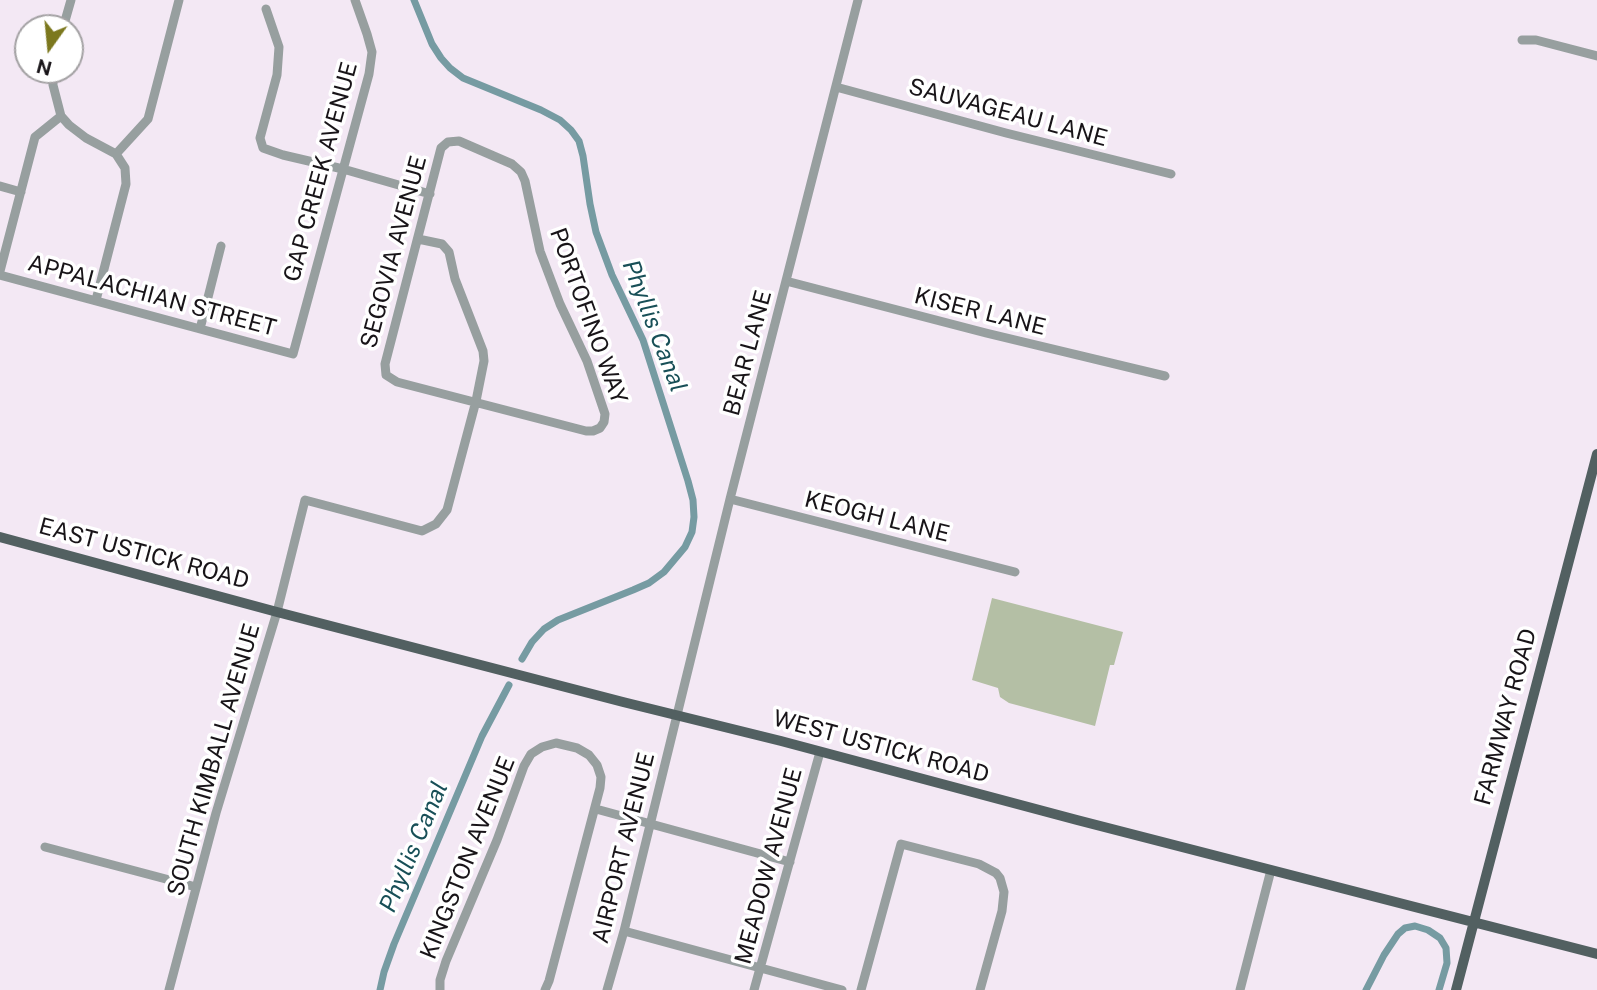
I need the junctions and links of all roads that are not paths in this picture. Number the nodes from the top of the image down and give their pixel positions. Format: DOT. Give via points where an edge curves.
graph roads {
  1 [pos="179,0"];
  2 [pos="355,0"];
  3 [pos="858,0"];
  4 [pos="266,9"];
  5 [pos="1522,40"];
  6 [pos="1597,56"];
  7 [pos="53,84"];
  8 [pos="836,87"];
  9 [pos="61,116"];
  10 [pos="448,142"];
  11 [pos="116,154"];
  12 [pos="343,169"];
  13 [pos="1171,174"];
  14 [pos="0,186"];
  15 [pos="21,192"];
  16 [pos="430,194"];
  17 [pos="418,239"];
  18 [pos="222,246"];
  19 [pos="0,273"];
  20 [pos="786,281"];
  21 [pos="96,300"];
  22 [pos="200,329"];
  23 [pos="293,354"];
  24 [pos="1165,376"];
  25 [pos="476,401"];
  26 [pos="1597,454"];
  27 [pos="730,499"];
  28 [pos="0,537"];
  29 [pos="1015,572"];
  30 [pos="277,612"];
  31 [pos="677,715"];
  32 [pos="820,752"];
  33 [pos="596,809"];
  34 [pos="650,824"];
  35 [pos="45,848"];
  36 [pos="790,862"];
  37 [pos="1271,870"];
  38 [pos="196,887"];
  39 [pos="1474,923"];
  40 [pos="624,932"];
  41 [pos="1597,954"];
  42 [pos="760,968"];
  43 [pos="169,990"];
  44 [pos="440,990"];
  45 [pos="545,990"];
  46 [pos="607,990"];
  47 [pos="754,990"];
  48 [pos="842,990"];
  49 [pos="861,990"];
  50 [pos="980,990"];
  51 [pos="1240,990"];
  52 [pos="1456,990"];
  1 -- 11 [label="street" via="148,119"];
  2 -- 12 [label="street, GAP CREEK AVENUE" via="372,52"];
  3 -- 8 [label="street, BEAR LANE"];
  4 -- 12 [label="street" via="279,47 277,75 260,138 263,148"];
  5 -- 6 [label="street"];
  7 -- 9 [label="street"];
  8 -- 13 [label="street, SAUVAGEAU LANE"];
  8 -- 20 [label="street, BEAR LANE"];
  9 -- 11 [label="street" via="86,138"];
  9 -- 15 [label="street" via="35,137"];
  10 -- 16 [label="street, SEGOVIA AVENUE" via="441,148"];
  10 -- 25 [label="street, PORTOFINO WAY" via="459,141 521,172 540,251 587,361 604,422 600,428 586,431"];
  11 -- 21 [label="street" via="125,167 126,184"];
  12 -- 16 [label="street"];
  12 -- 23 [label="street, GAP CREEK AVENUE"];
  14 -- 15 [label="street"];
  15 -- 19 [label="street"];
  16 -- 17 [label="street, SEGOVIA AVENUE"];
  17 -- 25 [label="street" via="442,244 449,253 483,351"];
  17 -- 25 [label="street, SEGOVIA AVENUE" via="386,375 397,382"];
  18 -- 22 [label="street"];
  19 -- 21 [label="street, APPALACHIAN STREET"];
  20 -- 24 [label="street, KISER LANE"];
  20 -- 27 [label="street, BEAR LANE"];
  21 -- 22 [label="street, APPALACHIAN STREET"];
  22 -- 23 [label="street, APPALACHIAN STREET"];
  25 -- 30 [label="street, SOUTH KIMBALL AVENUE" via="447,510 436,524 422,531 305,500"];
  26 -- 39 [label="main road, FARMWAY ROAD"];
  27 -- 29 [label="street, KEOGH LANE"];
  27 -- 31 [label="street, BEAR LANE"];
  28 -- 30 [label="main road, EAST USTICK ROAD"];
  30 -- 31 [label="main road, WEST USTICK ROAD"];
  30 -- 38 [label="street, SOUTH KIMBALL AVENUE"];
  31 -- 32 [label="main road, WEST USTICK ROAD"];
  31 -- 34 [label="street, AIRPORT AVENUE"];
  32 -- 36 [label="street, MEADOW AVENUE"];
  32 -- 37 [label="main road, WEST USTICK ROAD"];
  33 -- 34 [label="street"];
  33 -- 44 [label="street, KINGSTON AVENUE" via="601,777 589,755 556,743 531,754 446,961"];
  33 -- 45 [label="street"];
  34 -- 36 [label="street"];
  34 -- 40 [label="street, AIRPORT AVENUE"];
  35 -- 38 [label="street"];
  36 -- 42 [label="street, MEADOW AVENUE"];
  37 -- 39 [label="main road, WEST USTICK ROAD"];
  37 -- 51 [label="street"];
  38 -- 43 [label="street, SOUTH KIMBALL AVENUE"];
  39 -- 41 [label="main road, WEST USTICK ROAD"];
  39 -- 52 [label="main road, FARMWAY ROAD"];
  40 -- 42 [label="street"];
  40 -- 46 [label="street, AIRPORT AVENUE"];
  42 -- 47 [label="street, MEADOW AVENUE"];
  42 -- 48 [label="street"];
  49 -- 50 [label="street" via="901,844 979,864 1000,878 1002,911"];
}
